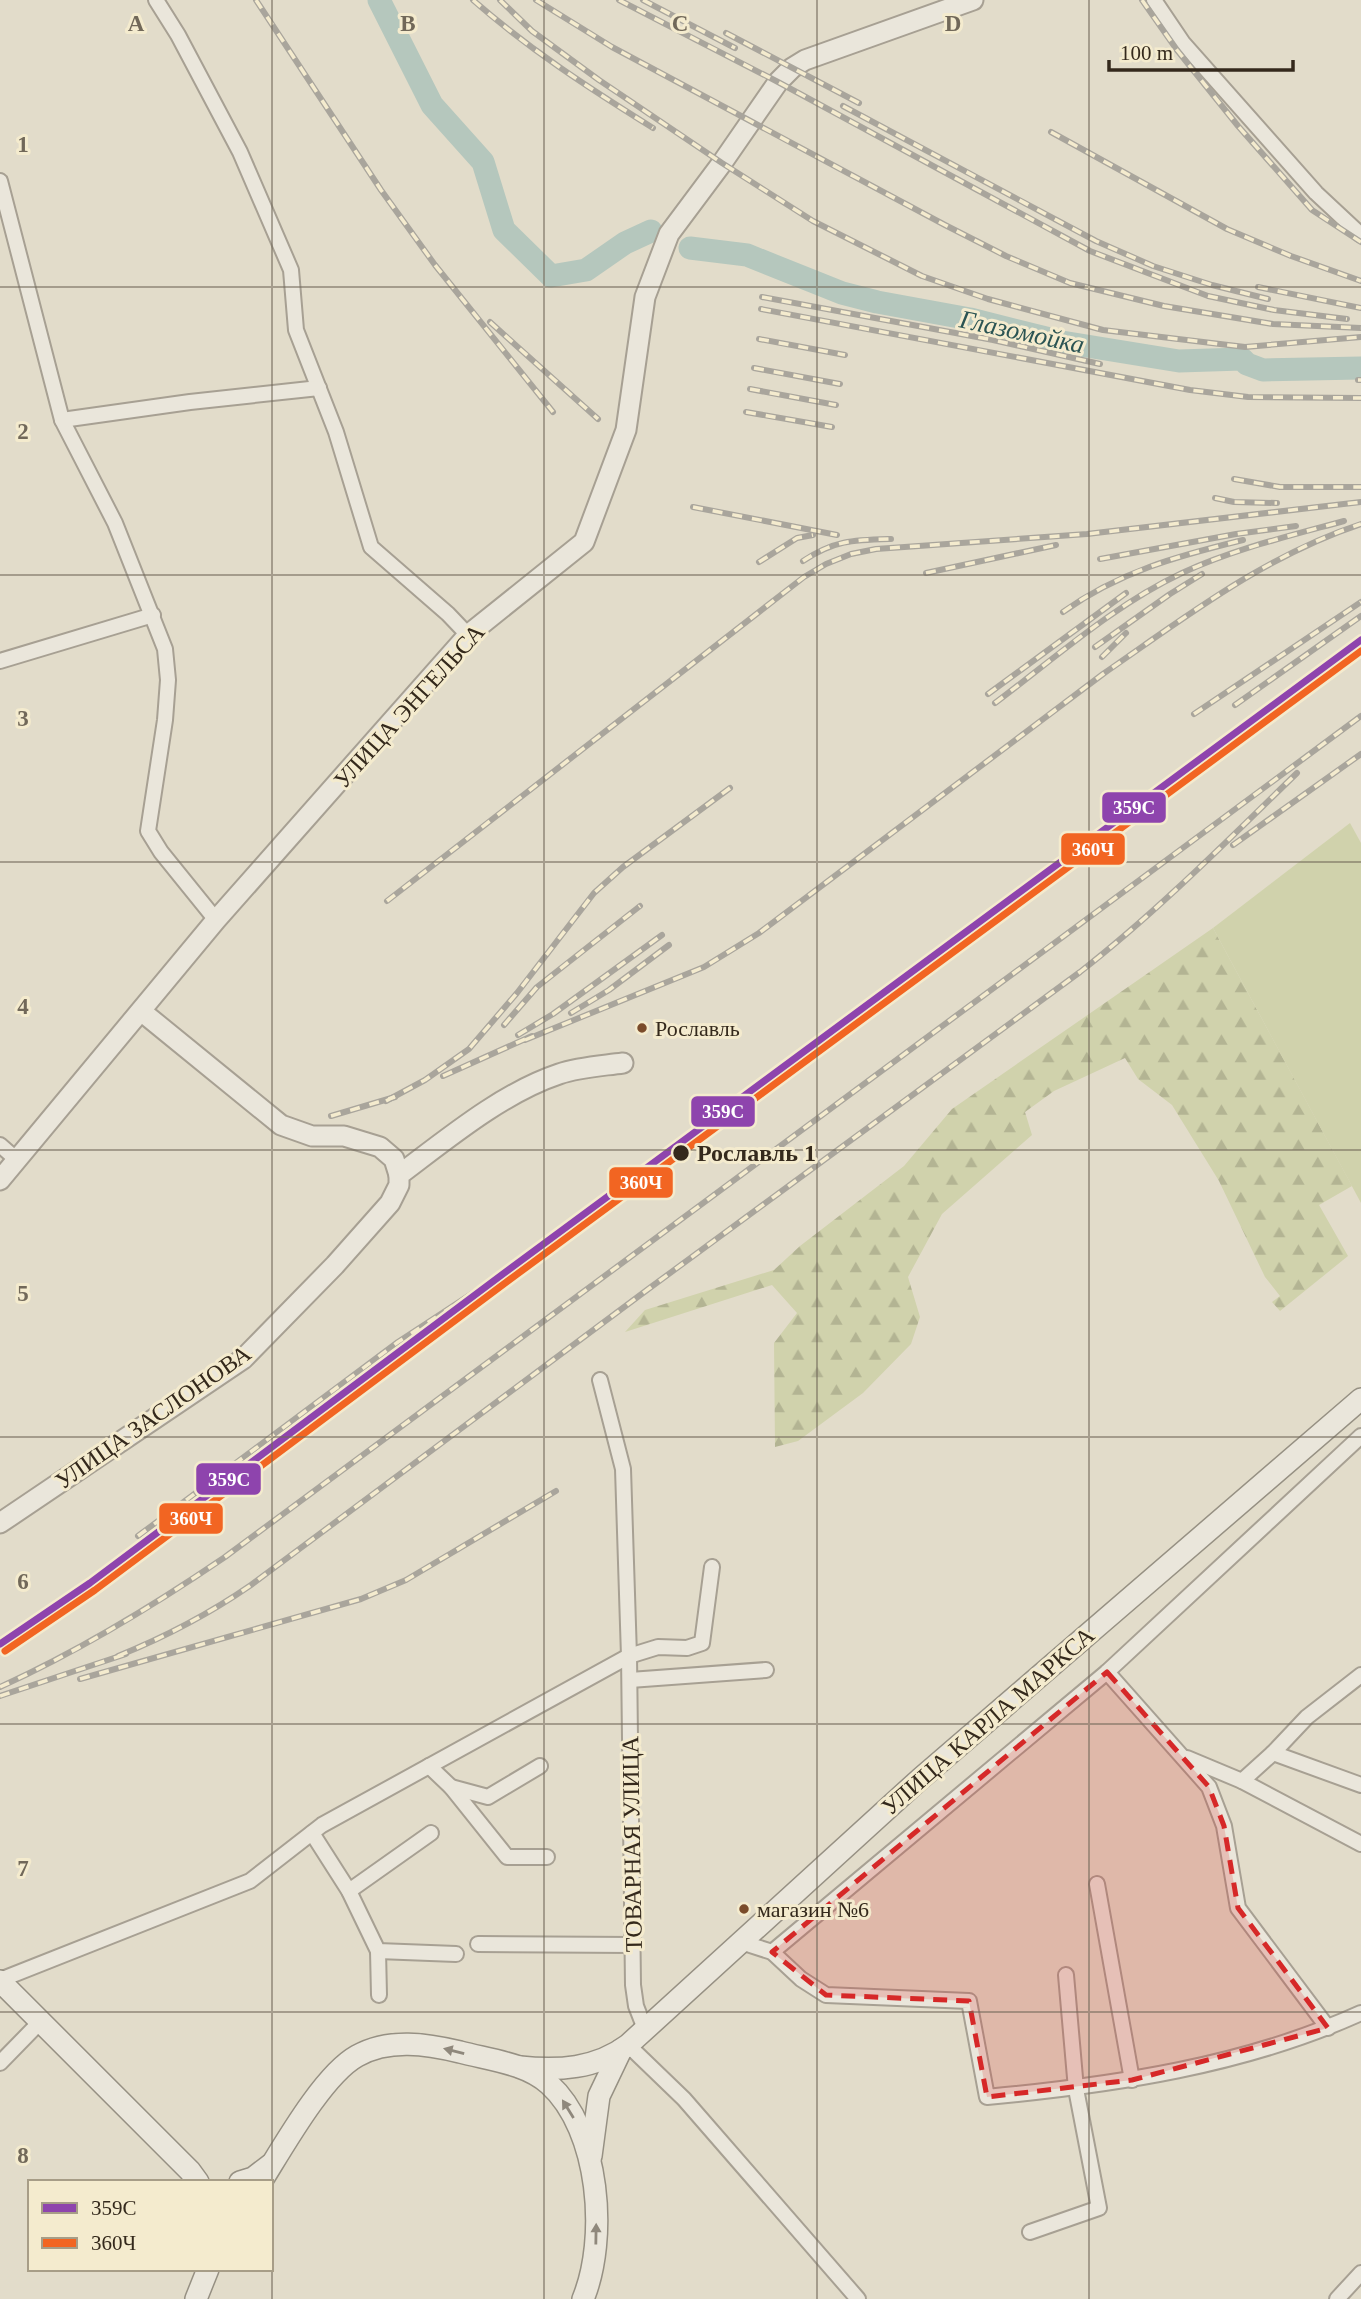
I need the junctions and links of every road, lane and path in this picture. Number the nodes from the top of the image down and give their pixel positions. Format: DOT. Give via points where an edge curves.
graph roads {
  1 [pos="156,0"];
  2 [pos="973,0"];
  3 [pos="1154,0"];
  4 [pos="0,181"];
  5 [pos="1361,235"];
  6 [pos="319,388"];
  7 [pos="62,419"];
  8 [pos="153,615"];
  9 [pos="468,635"];
  10 [pos="0,661"];
  11 [pos="216,920"];
  12 [pos="141,1011"];
  13 [pos="623,1063"];
  14 [pos="0,1145"];
  15 [pos="17,1160"];
  16 [pos="399,1175"];
  17 [pos="0,1180"];
  18 [pos="600,1380"];
  19 [pos="1361,1399"];
  20 [pos="1361,1436"];
  21 [pos="0,1523"];
  22 [pos="712,1567"];
  23 [pos="629,1657"];
  24 [pos="766,1670"];
  25 [pos="1107,1672"];
  26 [pos="1361,1675"];
  27 [pos="629,1679"];
  28 [pos="1273,1753"];
  29 [pos="1181,1755"];
  30 [pos="429,1766"];
  31 [pos="540,1766"];
  32 [pos="1242,1781"];
  33 [pos="1361,1785"];
  34 [pos="451,1787"];
  35 [pos="312,1833"];
  36 [pos="431,1833"];
  37 [pos="1361,1844"];
  38 [pos="547,1857"];
  39 [pos="1097,1884"];
  40 [pos="349,1891"];
  41 [pos="741,1942"];
  42 [pos="478,1944"];
  43 [pos="633,1945"];
  44 [pos="378,1951"];
  45 [pos="772,1952"];
  46 [pos="456,1954"];
  47 [pos="1066,1975"];
  48 [pos="0,1980"];
  49 [pos="379,1995"];
  50 [pos="1361,2013"];
  51 [pos="40,2022"];
  52 [pos="1328,2028"];
  53 [pos="646,2029"];
  54 [pos="624,2047"];
  55 [pos="0,2063"];
  56 [pos="520,2067"];
  57 [pos="1132,2080"];
  58 [pos="1076,2089"];
  59 [pos="274,2161"];
  60 [pos="591,2168"];
  61 [pos="195,2176"];
  62 [pos="246,2180"];
  63 [pos="262,2180"];
  64 [pos="1030,2232"];
  65 [pos="207,2271"];
  66 [pos="1361,2273"];
  67 [pos="196,2299"];
  68 [pos="583,2299"];
  69 [pos="858,2299"];
  70 [pos="1337,2299"];
  1 -- 6 [label="street" via="240,152 291,270 296,330"];
  2 -- 9 [label="street, УЛИЦА ЭНГЕЛЬСА" via="805,60 778,82 669,234 645,297 626,430 584,542"];
  3 -- 5 [label="street" via="1183,43 1316,193"];
  4 -- 7 [label="street"];
  6 -- 7 [label="street"];
  6 -- 9 [label="street" via="371,547"];
  7 -- 8 [label="street" via="115,523"];
  8 -- 10 [label="street"];
  8 -- 11 [label="street" via="165,649 168,680 148,831"];
  9 -- 11 [label="street, УЛИЦА ЭНГЕЛЬСА"];
  11 -- 12 [label="street, УЛИЦА ЭНГЕЛЬСА"];
  12 -- 15 [label="street, УЛИЦА ЭНГЕЛЬСА"];
  12 -- 16 [label="street" via="281,1125 312,1136 344,1136 380,1147 394,1159"];
  13 -- 16 [label="street" via="562,1073 528,1088"];
  14 -- 15 [label="street"];
  15 -- 17 [label="street, УЛИЦА ЭНГЕЛЬСА"];
  16 -- 21 [label="street, УЛИЦА ЗАСЛОНОВА" via="390,1203 243,1359"];
  18 -- 23 [label="street, ТОВАРНАЯ УЛИЦА" via="623,1469"];
  19 -- 41 [label="main road, УЛИЦА КАРЛА МАРКСА" via="920,1779"];
  20 -- 25 [label="street, УЛИЦА КАРЛА МАРКСА"];
  22 -- 23 [label="street" via="702,1643 687,1648 658,1647"];
  23 -- 27 [label="street, ТОВАРНАЯ УЛИЦА"];
  23 -- 30 [label="street"];
  24 -- 27 [label="street"];
  25 -- 29 [label="street"];
  25 -- 45 [label="street, УЛИЦА КАРЛА МАРКСА"];
  26 -- 28 [label="street" via="1307,1717"];
  27 -- 43 [label="street, ТОВАРНАЯ УЛИЦА"];
  28 -- 32 [label="street"];
  28 -- 33 [label="street"];
  29 -- 32 [label="street"];
  29 -- 52 [label="street" via="1209,1787 1224,1826 1238,1908"];
  30 -- 34 [label="street"];
  30 -- 35 [label="street"];
  31 -- 34 [label="street" via="488,1797"];
  32 -- 37 [label="street"];
  34 -- 38 [label="street" via="507,1857"];
  35 -- 40 [label="street"];
  35 -- 48 [label="street" via="250,1881"];
  36 -- 40 [label="street"];
  39 -- 57 [label="street"];
  40 -- 44 [label="street"];
  41 -- 45 [label="street"];
  41 -- 53 [label="main road, УЛИЦА КАРЛА МАРКСА"];
  42 -- 43 [label="street"];
  43 -- 53 [label="street, ТОВАРНАЯ УЛИЦА" via="636,2006"];
  44 -- 46 [label="street"];
  44 -- 49 [label="street"];
  45 -- 58 [label="street" via="826,1995 969,2001 987,2097"];
  47 -- 58 [label="street"];
  48 -- 51 [label="main road"];
  50 -- 52 [label="street"];
  51 -- 55 [label="street"];
  51 -- 61 [label="main road"];
  52 -- 57 [label="street" via="1287,2043"];
  53 -- 54 [label="main road, УЛИЦА КАРЛА МАРКСА"];
  54 -- 56 [label="main road, УЛИЦА КАРЛА МАРКСА" via="576,2068"];
  54 -- 60 [label="main road, УЛИЦА КАРЛА МАРКСА" via="599,2096"];
  54 -- 69 [label="street" via="684,2099"];
  56 -- 59 [label="main road, one-way" via="421,2045 375,2048 342,2066 325,2085"];
  60 -- 56 [label="main road, one-way" via="567,2106 548,2084"];
  57 -- 58 [label="street"];
  58 -- 64 [label="street" via="1099,2208"];
  59 -- 62 [label="main road"];
  59 -- 63 [label="main road"];
  68 -- 60 [label="main road, one-way" via="595,2260 597,2228"];
  65 -- 67 [label="main road"];
  66 -- 70 [label="street"];
}
